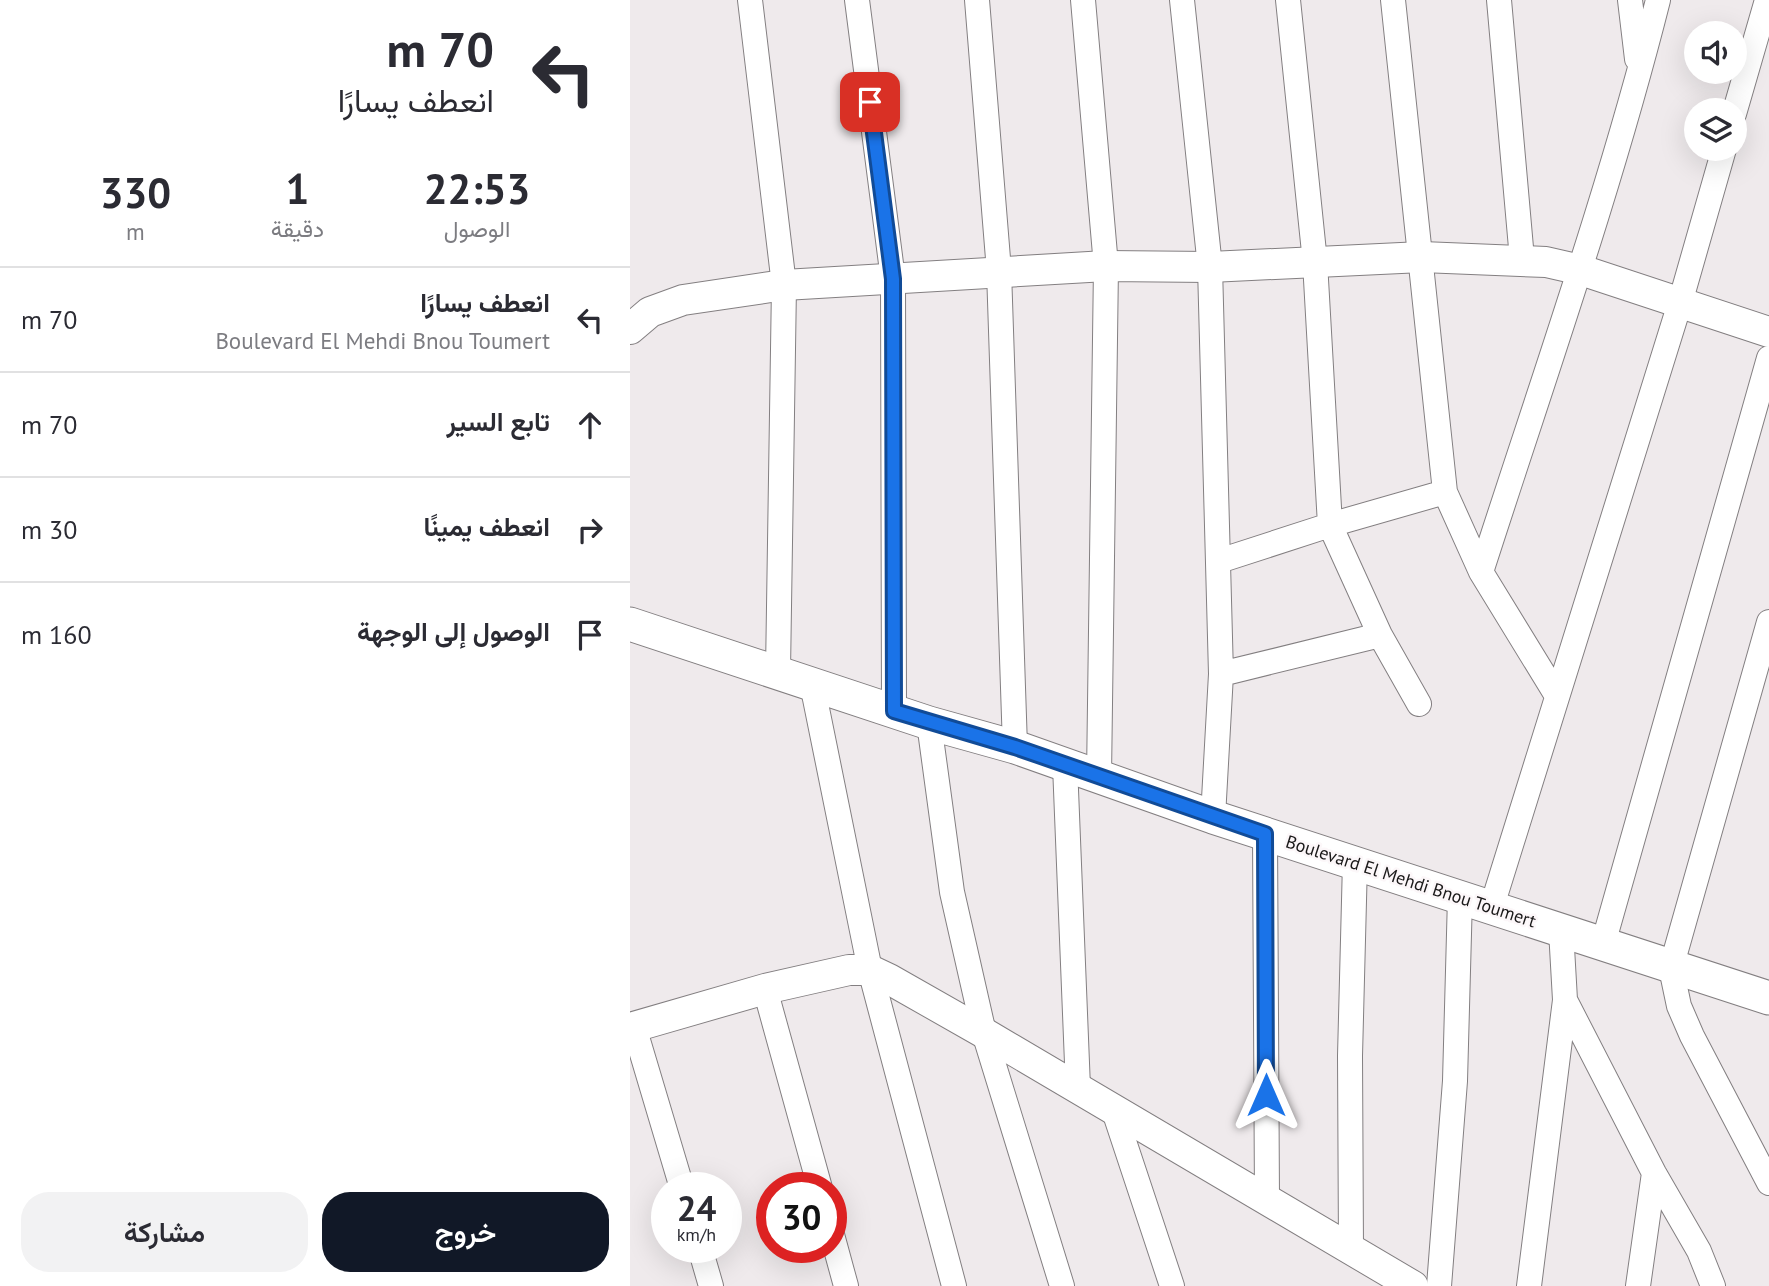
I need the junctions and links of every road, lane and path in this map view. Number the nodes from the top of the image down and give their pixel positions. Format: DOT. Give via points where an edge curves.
graph roads {
  1 [pos="750,0"];
  2 [pos="857,0"];
  3 [pos="977,0"];
  4 [pos="1083,0"];
  5 [pos="1182,0"];
  6 [pos="1288,0"];
  7 [pos="1393,0"];
  8 [pos="1499,0"];
  9 [pos="1630,0"];
  10 [pos="1658,0"];
  11 [pos="1767,0"];
  12 [pos="1639,74"];
  13 [pos="1739,98"];
  14 [pos="1721,161"];
  15 [pos="1422,257"];
  16 [pos="1522,259"];
  17 [pos="1315,262"];
  18 [pos="1106,266"];
  19 [pos="1210,267"];
  20 [pos="1581,270"];
  21 [pos="999,271"];
  22 [pos="893,279"];
  23 [pos="784,285"];
  24 [pos="1680,303"];
  25 [pos="630,329"];
  26 [pos="1769,331"];
  27 [pos="1769,358"];
  28 [pos="1445,492"];
  29 [pos="1329,525"];
  30 [pos="1219,561"];
  31 [pos="1481,572"];
  32 [pos="1769,622"];
  33 [pos="630,624"];
  34 [pos="1380,635"];
  35 [pos="778,671"];
  36 [pos="1221,674"];
  37 [pos="812,684"];
  38 [pos="1557,696"];
  39 [pos="1419,704"];
  40 [pos="894,711"];
  41 [pos="929,723"];
  42 [pos="1015,747"];
  43 [pos="1065,765"];
  44 [pos="1099,778"];
  45 [pos="1213,817"];
  46 [pos="1265,834"];
  47 [pos="1355,862"];
  48 [pos="1460,897"];
  49 [pos="1492,906"];
  50 [pos="1561,930"];
  51 [pos="1603,944"];
  52 [pos="1671,968"];
  53 [pos="870,970"];
  54 [pos="765,989"];
  55 [pos="1768,996"];
  56 [pos="1564,1000"];
  57 [pos="632,1028"];
  58 [pos="984,1033"];
  59 [pos="1078,1088"];
  60 [pos="1113,1108"];
  61 [pos="677,1172"];
  62 [pos="816,1172"];
  63 [pos="1654,1174"];
  64 [pos="1769,1183"];
  65 [pos="1267,1200"];
  66 [pos="1351,1250"];
  67 [pos="704,1263"];
  68 [pos="840,1263"];
  69 [pos="711,1286"];
  70 [pos="846,1286"];
  71 [pos="954,1286"];
  72 [pos="1062,1286"];
  73 [pos="1172,1286"];
  74 [pos="1413,1286"];
  75 [pos="1439,1286"];
  76 [pos="1530,1286"];
  77 [pos="1638,1286"];
  78 [pos="1713,1286"];
  1 -- 23 [label="street"];
  2 -- 22 [label="street"];
  3 -- 21 [label="street"];
  4 -- 18 [label="street"];
  5 -- 19 [label="street"];
  6 -- 17 [label="street"];
  7 -- 15 [label="street"];
  8 -- 16 [label="street"];
  9 -- 12 [label="street"];
  10 -- 12 [label="street"];
  11 -- 13 [label="street"];
  12 -- 20 [label="street"];
  14 -- 24 [label="street"];
  15 -- 16 [label="street"];
  15 -- 17 [label="street"];
  15 -- 28 [label="street"];
  16 -- 20 [label="street"];
  17 -- 19 [label="street"];
  17 -- 29 [label="street"];
  18 -- 19 [label="street"];
  18 -- 21 [label="street"];
  18 -- 44 [label="street"];
  19 -- 30 [label="street"];
  20 -- 24 [label="street"];
  20 -- 31 [label="street"];
  21 -- 22 [label="street"];
  21 -- 42 [label="street"];
  22 -- 23 [label="street"];
  22 -- 40 [label="street"];
  23 -- 25 [label="street" via="683,300 650,312"];
  23 -- 35 [label="street"];
  24 -- 26 [label="street"];
  24 -- 38 [label="street"];
  27 -- 51 [label="street"];
  28 -- 29 [label="street"];
  28 -- 31 [label="street"];
  29 -- 30 [label="street"];
  29 -- 34 [label="street"];
  30 -- 36 [label="street"];
  31 -- 38 [label="street"];
  32 -- 52 [label="street"];
  33 -- 35 [label="main road, Boulevard El Mehdi Bnou Toumert"];
  34 -- 36 [label="street"];
  34 -- 39 [label="street"];
  35 -- 37 [label="main road, Boulevard El Mehdi Bnou Toumert"];
  36 -- 45 [label="street"];
  37 -- 40 [label="main road, Boulevard El Mehdi Bnou Toumert"];
  37 -- 53 [label="street"];
  38 -- 49 [label="street"];
  40 -- 41 [label="main road, Boulevard El Mehdi Bnou Toumert"];
  41 -- 42 [label="main road, Boulevard El Mehdi Bnou Toumert"];
  41 -- 58 [label="street" via="953,892"];
  42 -- 43 [label="main road, Boulevard El Mehdi Bnou Toumert"];
  43 -- 44 [label="main road, Boulevard El Mehdi Bnou Toumert"];
  43 -- 59 [label="street"];
  44 -- 45 [label="main road, Boulevard El Mehdi Bnou Toumert"];
  45 -- 46 [label="main road, Boulevard El Mehdi Bnou Toumert"];
  46 -- 47 [label="main road, Boulevard El Mehdi Bnou Toumert"];
  46 -- 65 [label="street"];
  47 -- 48 [label="main road, Boulevard El Mehdi Bnou Toumert"];
  47 -- 66 [label="street"];
  48 -- 49 [label="main road, Boulevard El Mehdi Bnou Toumert"];
  48 -- 75 [label="street" via="1455,1081"];
  49 -- 50 [label="main road, Boulevard El Mehdi Bnou Toumert"];
  50 -- 51 [label="main road, Boulevard El Mehdi Bnou Toumert"];
  50 -- 56 [label="street"];
  51 -- 52 [label="main road, Boulevard El Mehdi Bnou Toumert"];
  52 -- 55 [label="main road, Boulevard El Mehdi Bnou Toumert"];
  52 -- 64 [label="street" via="1679,1006 1692,1036"];
  53 -- 54 [label="street" via="849,970"];
  53 -- 58 [label="street"];
  53 -- 71 [label="street"];
  54 -- 57 [label="street"];
  54 -- 62 [label="street"];
  56 -- 63 [label="street"];
  56 -- 76 [label="street"];
  57 -- 61 [label="street"];
  58 -- 59 [label="street"];
  58 -- 72 [label="street"];
  59 -- 60 [label="street"];
  60 -- 65 [label="street"];
  60 -- 73 [label="street"];
  63 -- 77 [label="street"];
  63 -- 78 [label="street" via="1699,1251"];
  65 -- 66 [label="street"];
  66 -- 74 [label="street"];
  67 -- 69 [label="street"];
  68 -- 70 [label="street"];
}
